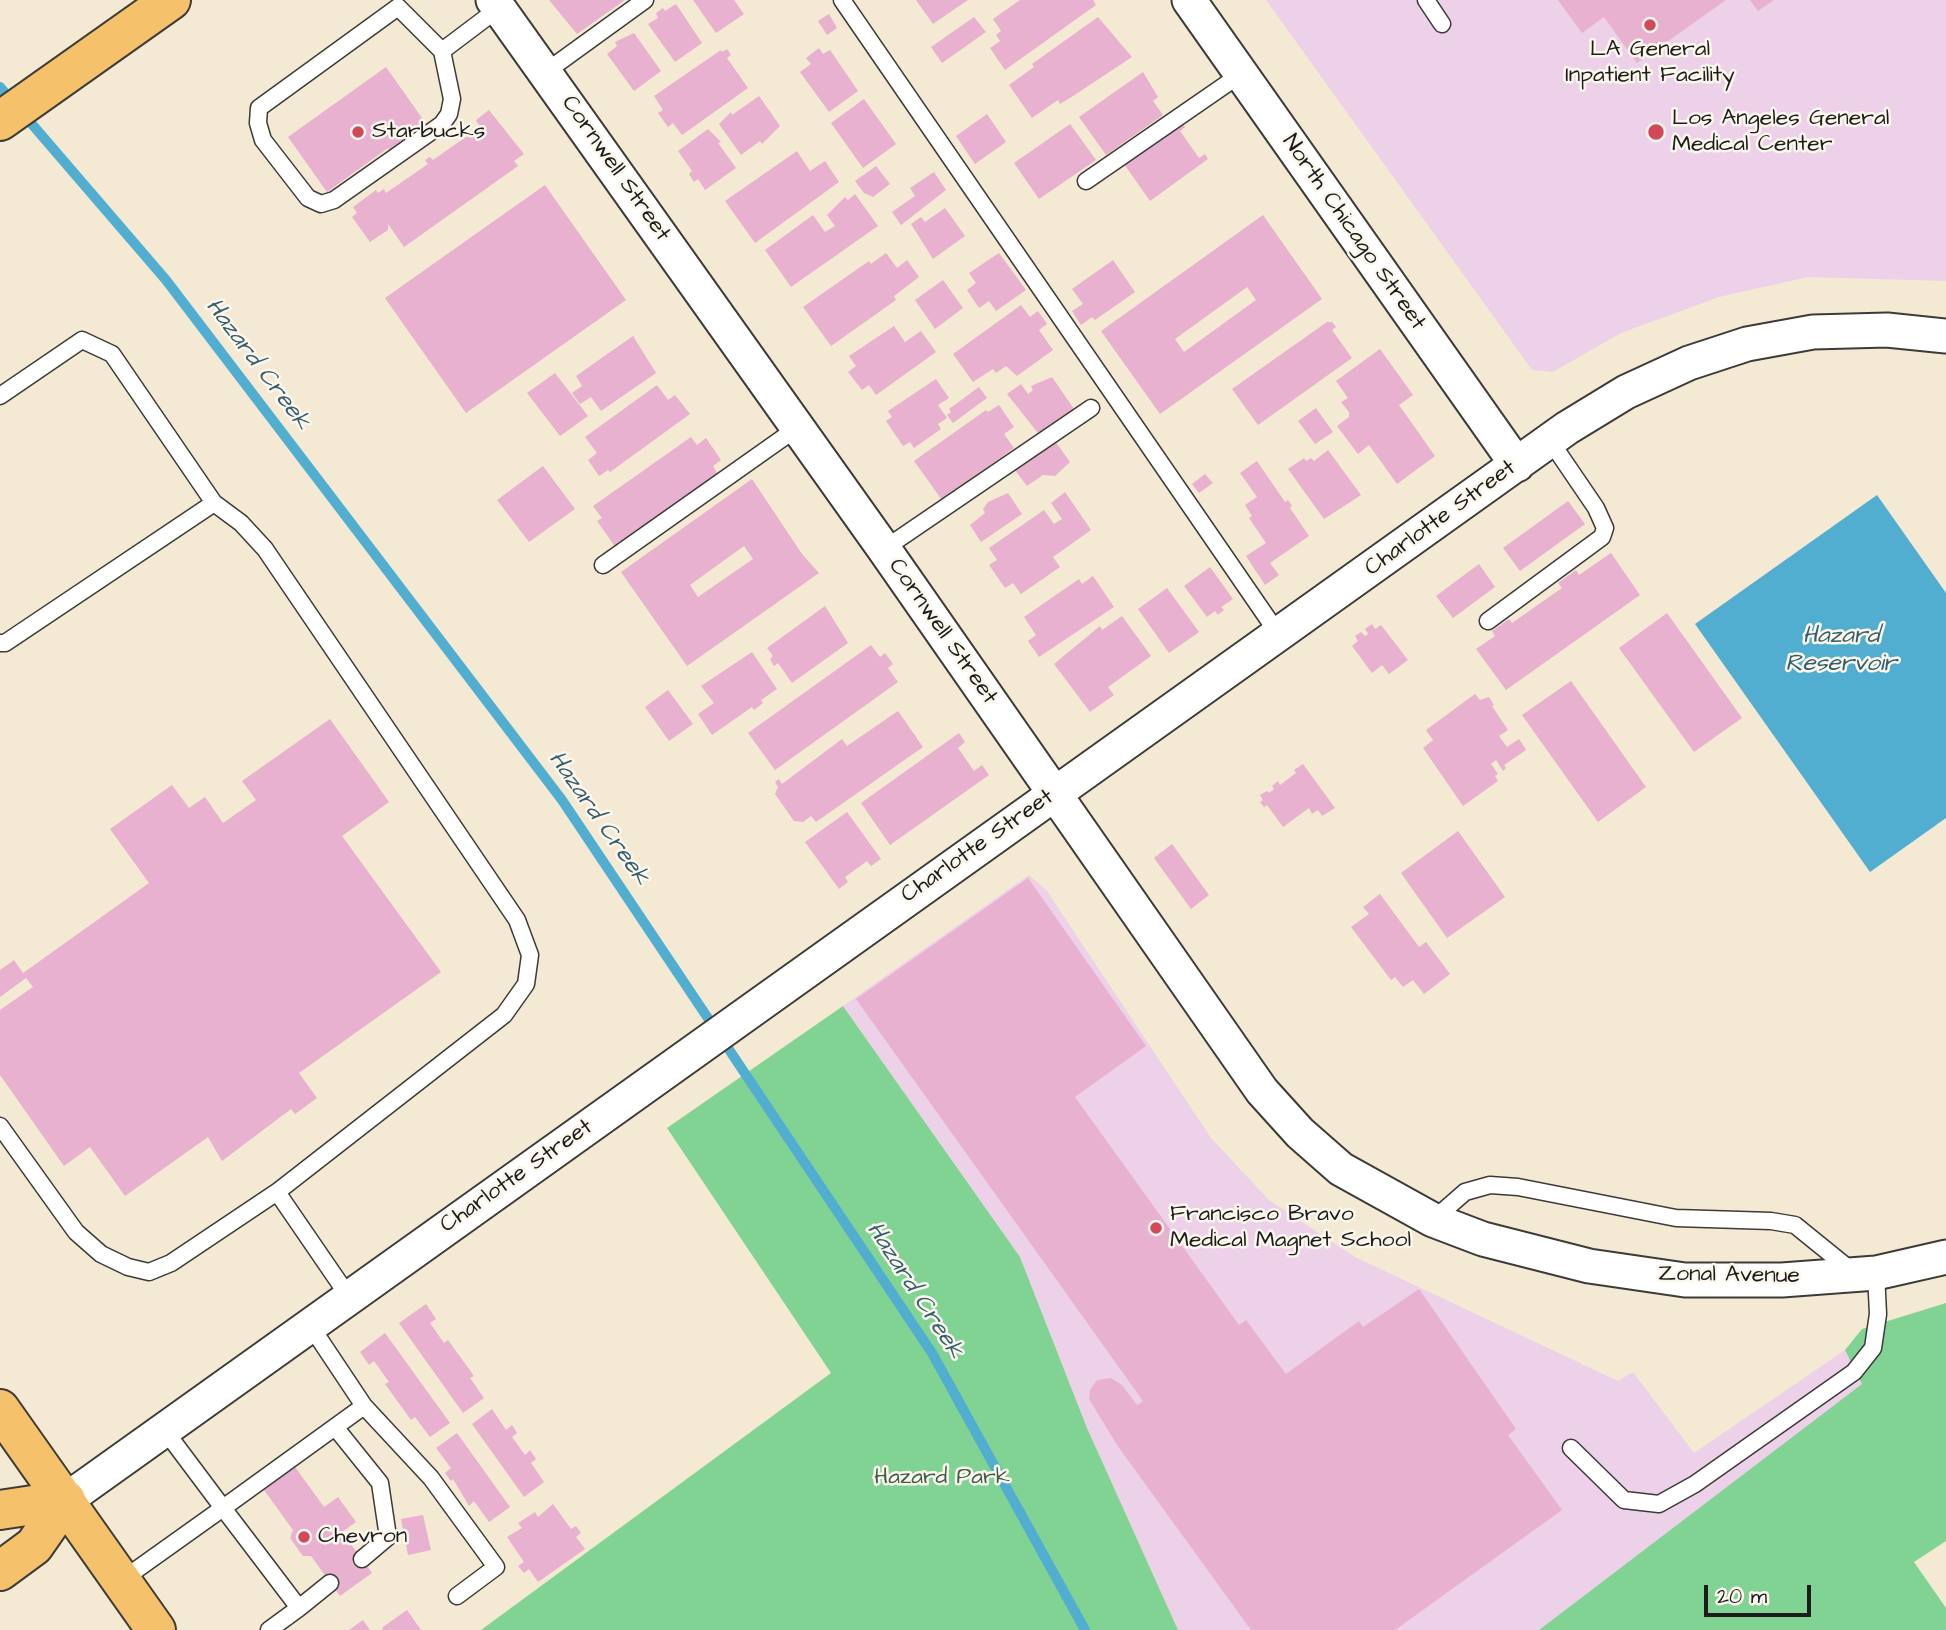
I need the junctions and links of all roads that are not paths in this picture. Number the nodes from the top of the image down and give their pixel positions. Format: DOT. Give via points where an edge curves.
graph roads {
  1 [pos="645,0"];
  2 [pos="842,0"];
  3 [pos="1189,0"];
  4 [pos="1426,0"];
  5 [pos="496,4"];
  6 [pos="158,10"];
  7 [pos="1442,24"];
  8 [pos="442,51"];
  9 [pos="547,71"];
  10 [pos="1241,74"];
  11 [pos="0,121"];
  12 [pos="1086,181"];
  13 [pos="1946,336"];
  14 [pos="0,396"];
  15 [pos="1091,408"];
  16 [pos="797,428"];
  17 [pos="1549,439"];
  18 [pos="1517,466"];
  19 [pos="214,503"];
  20 [pos="884,549"];
  21 [pos="603,565"];
  22 [pos="1488,621"];
  23 [pos="1279,635"];
  24 [pos="0,643"];
  25 [pos="1055,792"];
  26 [pos="0,1126"];
  27 [pos="277,1192"];
  28 [pos="1433,1220"];
  29 [pos="1946,1257"];
  30 [pos="1865,1274"];
  31 [pos="349,1297"];
  32 [pos="310,1325"];
  33 [pos="365,1406"];
  34 [pos="0,1409"];
  35 [pos="335,1427"];
  36 [pos="163,1428"];
  37 [pos="1572,1448"];
  38 [pos="66,1500"];
  39 [pos="223,1508"];
  40 [pos="0,1510"];
  41 [pos="362,1559"];
  42 [pos="0,1571"];
  43 [pos="122,1580"];
  44 [pos="330,1583"];
  45 [pos="457,1596"];
  46 [pos="299,1608"];
  47 [pos="156,1630"];
  48 [pos="270,1630"];
  1 -- 9 [label="lane"];
  2 -- 23 [label="lane"];
  3 -- 10 [label="street, North Chicago Street"];
  4 -- 7 [label="lane"];
  5 -- 8 [label="lane"];
  5 -- 9 [label="street, Cornwell Street"];
  6 -- 11 [label="main road"];
  8 -- 8 [label="lane" via="398,7 259,108 263,140 308,198 327,202 442,124 452,99"];
  9 -- 16 [label="street, Cornwell Street"];
  10 -- 12 [label="lane"];
  10 -- 18 [label="street, North Chicago Street"];
  13 -- 17 [label="street, Charlotte Street" via="1887,330 1813,332 1747,344 1689,363 1626,392"];
  14 -- 19 [label="lane" via="82,340 113,354"];
  15 -- 20 [label="lane"];
  16 -- 20 [label="street, Cornwell Street"];
  16 -- 21 [label="lane"];
  17 -- 18 [label="street, Charlotte Street"];
  17 -- 22 [label="lane" via="1597,508 1605,528 1602,537"];
  18 -- 23 [label="street, Charlotte Street"];
  19 -- 24 [label="lane"];
  19 -- 27 [label="lane" via="265,549 517,920 530,955 526,984 504,1015"];
  20 -- 25 [label="street, Cornwell Street"];
  23 -- 25 [label="street, Charlotte Street"];
  25 -- 28 [label="street, Cornwell Street" via="1262,1091 1341,1169"];
  25 -- 31 [label="street, Charlotte Street"];
  26 -- 27 [label="lane" via="76,1233 101,1254 128,1267 149,1272 171,1263"];
  27 -- 31 [label="lane"];
  28 -- 30 [label="street, Zonal Avenue" via="1483,1239 1589,1266 1685,1280"];
  28 -- 30 [label="lane" via="1465,1192 1490,1185 1518,1187 1676,1218 1796,1225"];
  29 -- 30 [label="street, Zonal Avenue"];
  30 -- 37 [label="lane" via="1878,1314 1873,1348 1854,1372 1695,1484 1659,1504 1624,1500"];
  31 -- 32 [label="street, Charlotte Street"];
  32 -- 33 [label="lane"];
  32 -- 36 [label="street, Charlotte Street"];
  33 -- 35 [label="lane"];
  33 -- 45 [label="lane" via="431,1478 496,1567"];
  34 -- 38 [label="main road"];
  35 -- 39 [label="lane"];
  35 -- 41 [label="lane" via="380,1483 388,1537"];
  36 -- 38 [label="street, Charlotte Street"];
  36 -- 39 [label="lane"];
  38 -- 40 [label="main road"];
  38 -- 42 [label="main road" via="34,1546"];
  38 -- 43 [label="main road"];
  39 -- 43 [label="lane"];
  39 -- 46 [label="lane"];
  43 -- 47 [label="main road"];
  44 -- 46 [label="lane"];
  46 -- 48 [label="lane"];
}
